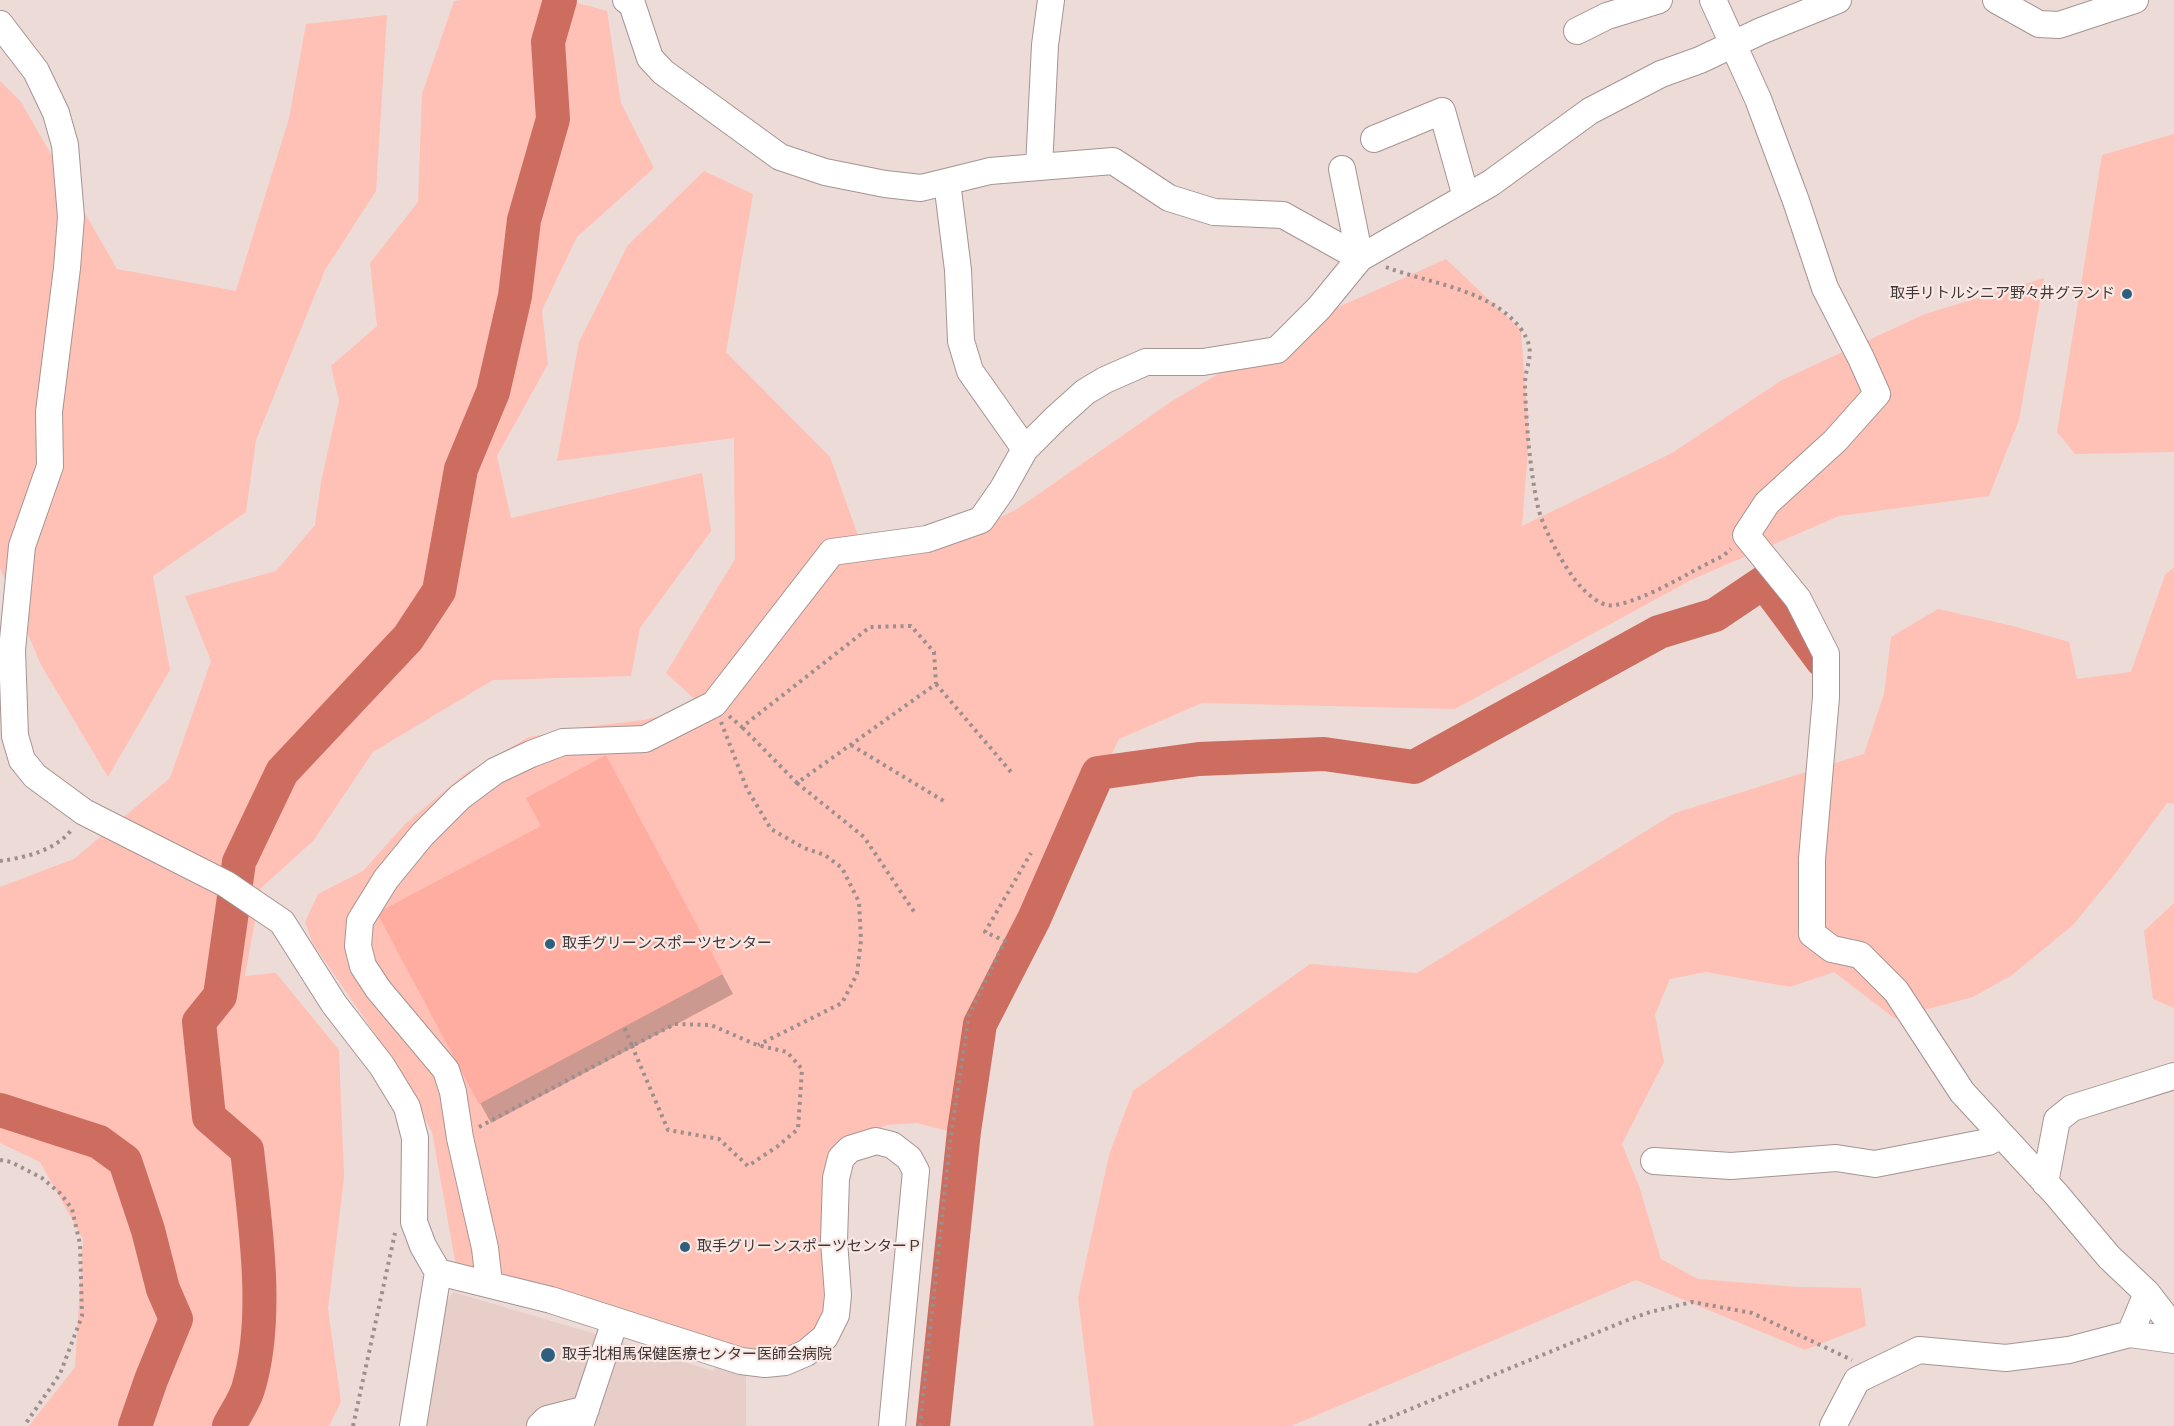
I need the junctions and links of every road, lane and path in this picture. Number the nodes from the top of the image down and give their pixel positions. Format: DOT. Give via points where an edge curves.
graph roads {
  1 [pos="626,0"];
  2 [pos="1051,0"];
  3 [pos="1659,0"];
  4 [pos="1713,0"];
  5 [pos="1838,0"];
  6 [pos="1996,0"];
  7 [pos="2135,0"];
  8 [pos="2095,6"];
  9 [pos="0,24"];
  10 [pos="1577,32"];
  11 [pos="1732,45"];
  12 [pos="1374,140"];
  13 [pos="1039,167"];
  14 [pos="1342,169"];
  15 [pos="947,182"];
  16 [pos="1466,197"];
  17 [pos="1360,258"];
  18 [pos="1025,449"];
  19 [pos="1746,535"];
  20 [pos="936,684"];
  21 [pos="714,704"];
  22 [pos="742,727"];
  23 [pos="851,745"];
  24 [pos="1011,772"];
  25 [pos="797,783"];
  26 [pos="946,803"];
  27 [pos="84,812"];
  28 [pos="1031,854"];
  29 [pos="0,861"];
  30 [pos="915,913"];
  31 [pos="624,1027"];
  32 [pos="757,1046"];
  33 [pos="632,1047"];
  34 [pos="2174,1076"];
  35 [pos="2000,1136"];
  36 [pos="460,1138"];
  37 [pos="0,1160"];
  38 [pos="1654,1161"];
  39 [pos="2044,1183"];
  40 [pos="395,1230"];
  41 [pos="438,1272"];
  42 [pos="489,1283"];
  43 [pos="2147,1293"];
  44 [pos="615,1321"];
  45 [pos="2174,1328"];
  46 [pos="2130,1334"];
  47 [pos="2174,1340"];
  48 [pos="1877,1371"];
  49 [pos="583,1418"];
  50 [pos="24,1426"];
  51 [pos="353,1426"];
  52 [pos="413,1426"];
  53 [pos="540,1426"];
  54 [pos="892,1426"];
  55 [pos="920,1426"];
  56 [pos="1369,1426"];
  57 [pos="1833,1426"];
  1 -- 15 [label="street" via="632,4 650,58 663,72 780,157 825,172 885,184 921,188"];
  2 -- 13 [label="street"];
  3 -- 10 [label="street" via="1607,16"];
  4 -- 11 [label="street"];
  5 -- 11 [label="street"];
  6 -- 8 [label="street" via="2039,24 2059,25"];
  7 -- 8 [label="street"];
  9 -- 27 [label="street" via="36,71 56,113 65,145 71,218 49,412 50,466 22,546 12,650 15,736 22,760 35,776"];
  11 -- 16 [label="street" via="1661,74 1590,111"];
  11 -- 19 [label="street" via="1762,109 1825,288 1877,394 1834,441 1767,503"];
  12 -- 16 [label="street" via="1443,111"];
  13 -- 15 [label="street" via="990,171"];
  13 -- 17 [label="street" via="1113,161 1169,198 1214,212 1283,214"];
  14 -- 17 [label="street"];
  15 -- 18 [label="street" via="958,270 961,341 970,371"];
  16 -- 17 [label="street"];
  17 -- 18 [label="street" via="1319,308 1277,350 1203,362 1146,362 1120,372 1085,392"];
  17 -- 19 [label="path" via="1495,305 1521,330 1531,353 1525,383 1538,509 1563,562 1595,601 1613,606 1641,596 1723,556"];
  18 -- 21 [label="street" via="981,520 927,539 832,552"];
  19 -- 35 [label="street" via="1798,598 1826,654 1812,860 1812,934 1832,949 1860,955 1896,991 1962,1092"];
  20 -- 22 [label="path" via="934,652 911,626 870,627"];
  20 -- 23 [label="path"];
  20 -- 24 [label="path"];
  21 -- 22 [label="path"];
  21 -- 32 [label="path" via="747,789 771,829 825,855 842,868 858,902 861,940 857,974 842,1003"];
  21 -- 36 [label="street" via="645,740 563,742 495,771 460,797 422,835 386,879 360,921 358,946 363,966 446,1070"];
  22 -- 25 [label="path"];
  23 -- 25 [label="path"];
  23 -- 26 [label="path"];
  25 -- 30 [label="path" via="864,837"];
  27 -- 29 [label="path" via="66,837 40,852"];
  27 -- 41 [label="street" via="226,884 282,922 407,1107 415,1138 414,1222"];
  28 -- 55 [label="path" via="985,932 1005,941 969,1015 950,1142"];
  31 -- 33 [label="path"];
  32 -- 33 [label="path" via="711,1024 675,1024"];
  32 -- 33 [label="path" via="787,1052 802,1069 798,1129 748,1166 719,1139 668,1130"];
  33 -- 36 [label="path"];
  34 -- 39 [label="street" via="2072,1108 2057,1120"];
  35 -- 38 [label="street" via="1988,1142 1875,1164 1836,1158 1731,1166"];
  35 -- 39 [label="street"];
  36 -- 42 [label="street"];
  37 -- 50 [label="path" via="42,1178 61,1194 72,1209 80,1244 82,1316 60,1374"];
  39 -- 43 [label="street" via="2109,1257"];
  40 -- 51 [label="path"];
  41 -- 42 [label="street"];
  41 -- 52 [label="street"];
  42 -- 44 [label="street"];
  43 -- 45 [label="street"];
  43 -- 46 [label="street"];
  44 -- 49 [label="street"];
  44 -- 54 [label="street" via="741,1361 785,1362 806,1353 825,1337 836,1315 836,1178 841,1158 850,1149 876,1141 892,1145 909,1158 915,1171"];
  46 -- 47 [label="street"];
  46 -- 48 [label="street" via="2069,1350 2006,1358 1919,1350"];
  48 -- 56 [label="path" via="1752,1313 1692,1302 1650,1312"];
  48 -- 57 [label="street" via="1857,1380"];
  49 -- 53 [label="street" via="547,1419"];
}
